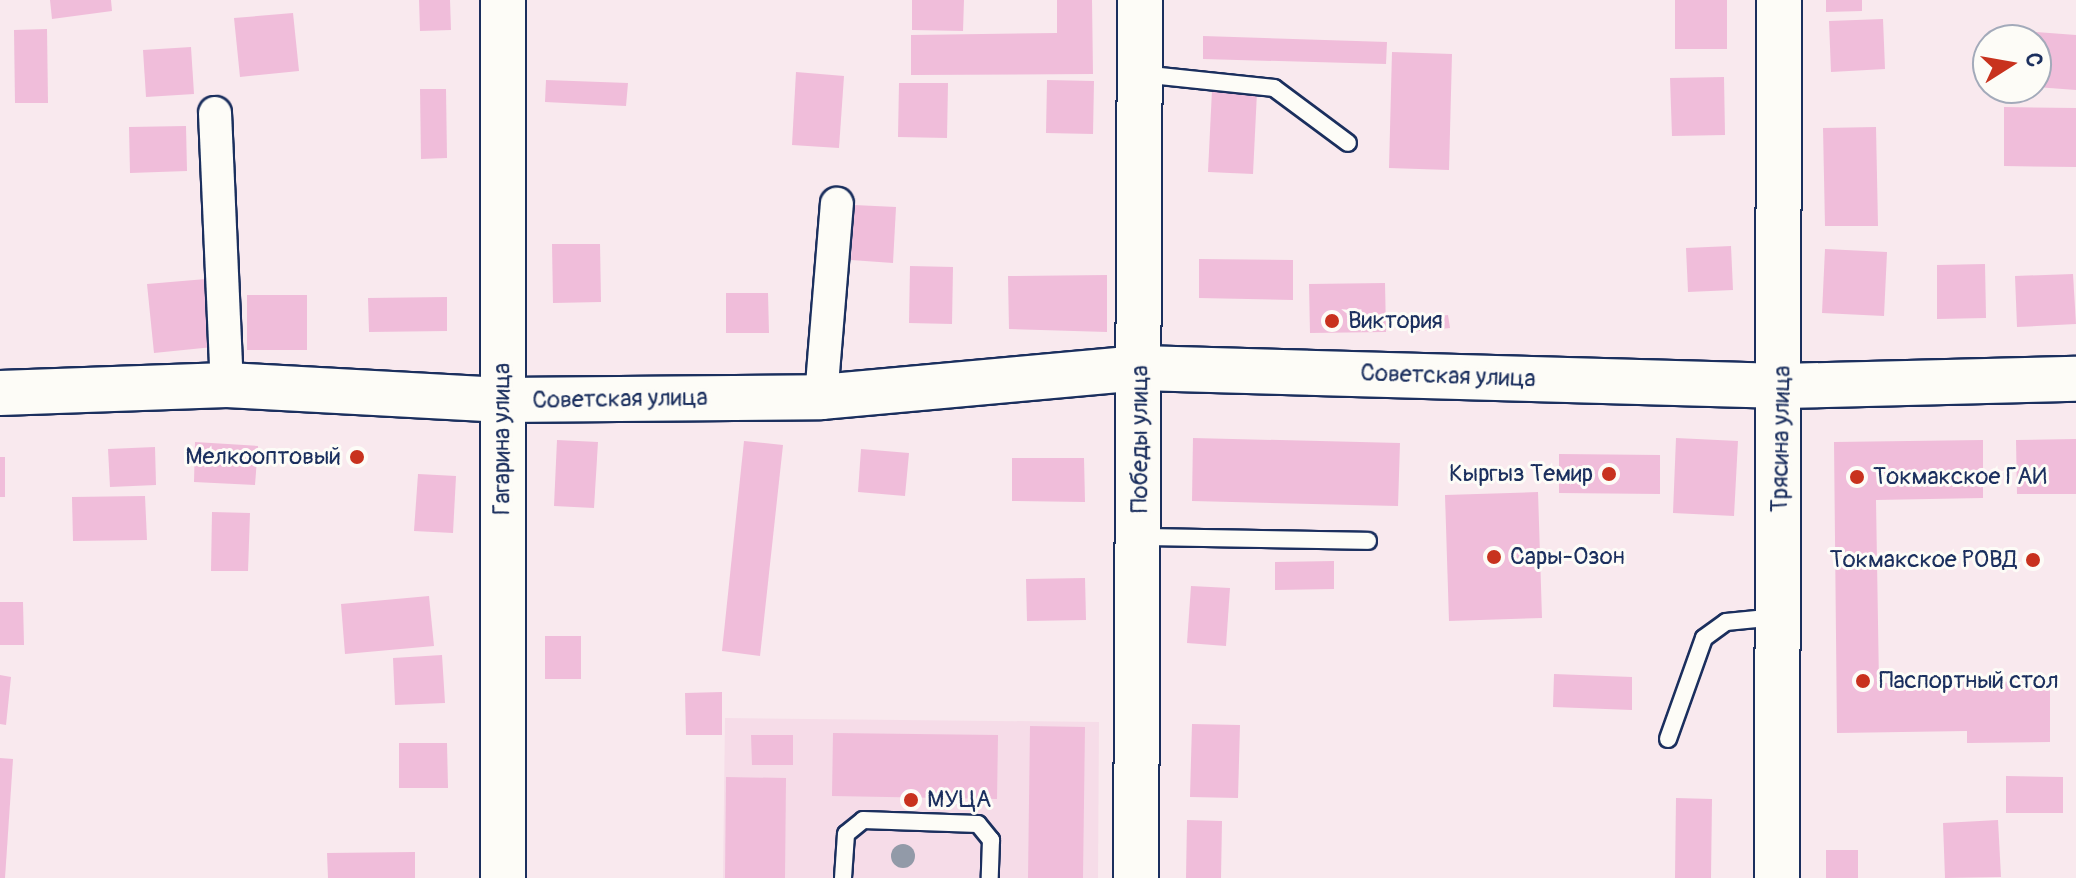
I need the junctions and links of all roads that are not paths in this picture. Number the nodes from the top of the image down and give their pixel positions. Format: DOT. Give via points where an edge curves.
graph roads {
  1 [pos="503,0"];
  2 [pos="1140,0"];
  3 [pos="1779,0"];
  4 [pos="1139,74"];
  5 [pos="215,113"];
  6 [pos="1348,143"];
  7 [pos="837,204"];
  8 [pos="1140,368"];
  9 [pos="2076,379"];
  10 [pos="227,385"];
  11 [pos="1783,386"];
  12 [pos="0,393"];
  13 [pos="821,397"];
  14 [pos="503,400"];
  15 [pos="1139,537"];
  16 [pos="1368,541"];
  17 [pos="1778,617"];
  18 [pos="1668,739"];
  19 [pos="503,878"];
  20 [pos="843,878"];
  21 [pos="990,878"];
  22 [pos="1136,878"];
  23 [pos="1777,878"];
  1 -- 14 [label="main road, Гагарина улица"];
  2 -- 4 [label="main road, Победы улица"];
  3 -- 11 [label="main road, Трясина улица"];
  4 -- 6 [label="lane" via="1274,88"];
  4 -- 8 [label="main road, Победы улица"];
  5 -- 10 [label="street"];
  7 -- 13 [label="street"];
  8 -- 11 [label="main road, Советская улица"];
  8 -- 13 [label="main road, Советская улица"];
  8 -- 15 [label="main road, Победы улица"];
  9 -- 11 [label="main road, Советская улица"];
  10 -- 12 [label="main road, Советская улица"];
  10 -- 14 [label="main road, Советская улица"];
  11 -- 17 [label="main road, Трясина улица"];
  13 -- 14 [label="main road, Советская улица"];
  14 -- 19 [label="main road, Гагарина улица"];
  15 -- 16 [label="lane"];
  15 -- 22 [label="main road, Победы улица"];
  17 -- 18 [label="lane" via="1726,622 1704,638"];
  17 -- 23 [label="main road, Трясина улица"];
  20 -- 21 [label="lane" via="846,834 863,820 978,824 991,840"];
}
